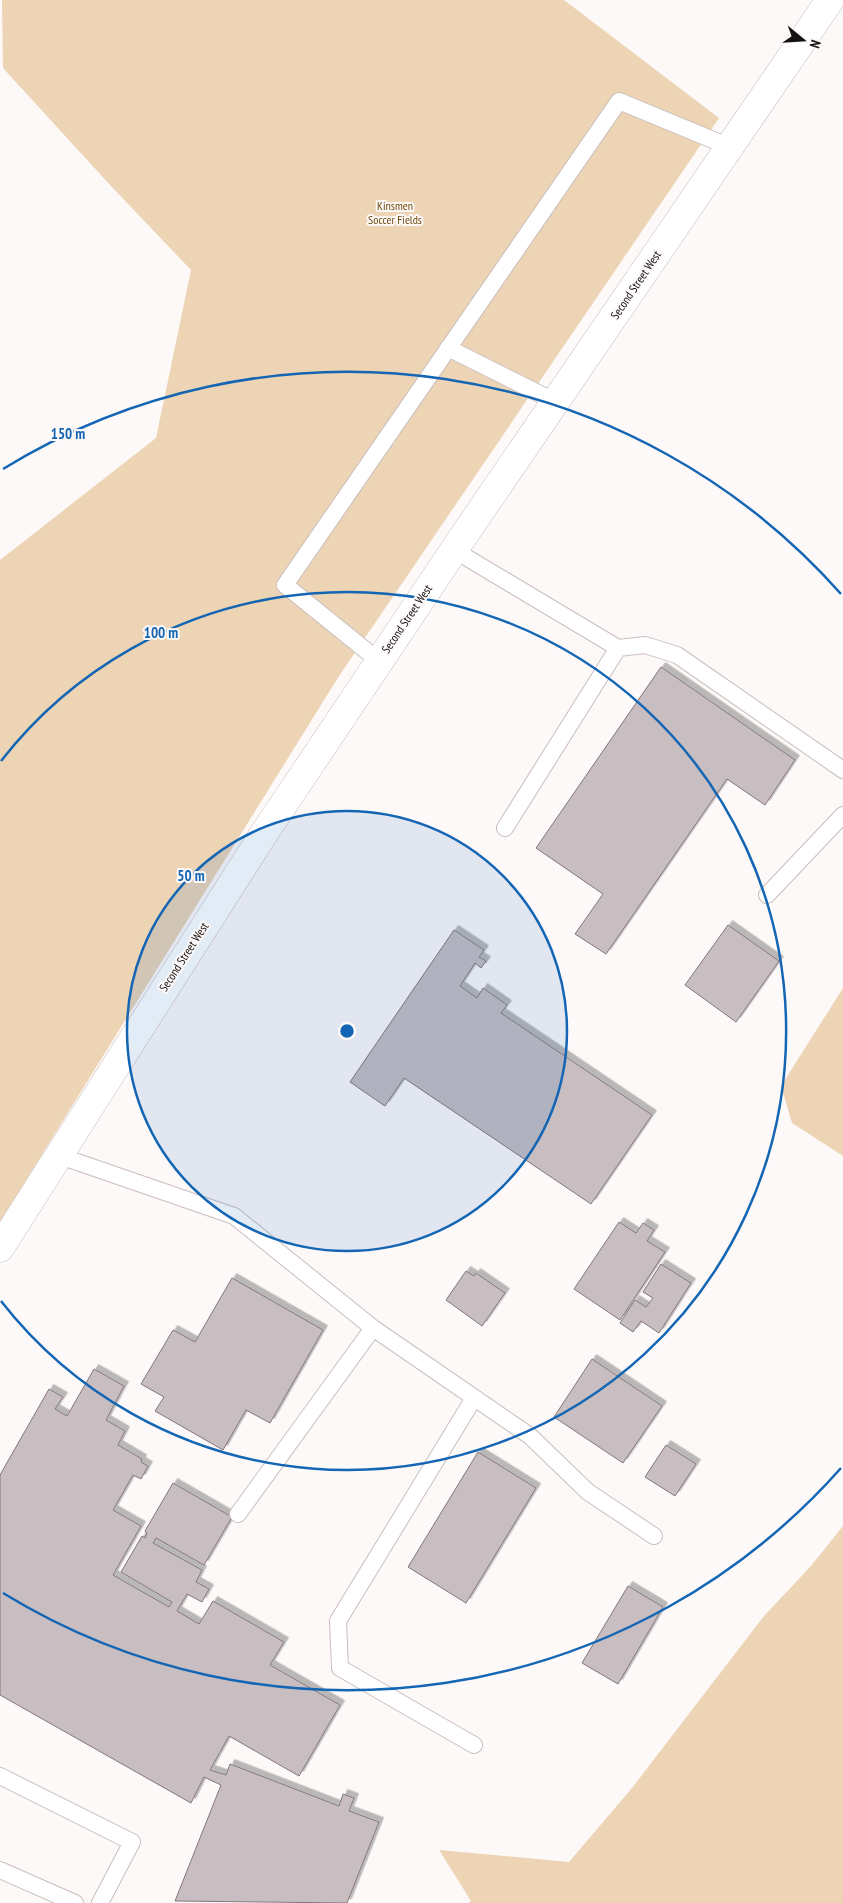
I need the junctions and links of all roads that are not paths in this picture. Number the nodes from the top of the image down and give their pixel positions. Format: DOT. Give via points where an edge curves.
graph roads {
  1 [pos="830,0"];
  2 [pos="730,147"];
  3 [pos="448,348"];
  4 [pos="556,402"];
  5 [pos="454,550"];
  6 [pos="618,648"];
  7 [pos="379,661"];
  8 [pos="843,770"];
  9 [pos="843,815"];
  10 [pos="505,828"];
  11 [pos="767,895"];
  12 [pos="57,1155"];
  13 [pos="0,1248"];
  14 [pos="373,1328"];
  15 [pos="474,1398"];
  16 [pos="238,1514"];
  17 [pos="654,1536"];
  18 [pos="474,1746"];
  19 [pos="0,1776"];
  20 [pos="0,1870"];
  21 [pos="75,1903"];
  22 [pos="100,1903"];
  1 -- 2 [label="street, Second Street West"];
  2 -- 3 [label="lane" via="619,101"];
  2 -- 4 [label="street, Second Street West"];
  3 -- 4 [label="lane"];
  3 -- 7 [label="lane" via="285,585"];
  4 -- 5 [label="street, Second Street West"];
  5 -- 6 [label="lane"];
  5 -- 7 [label="street, Second Street West"];
  6 -- 8 [label="lane" via="645,645 677,655"];
  6 -- 10 [label="lane"];
  7 -- 12 [label="street, Second Street West"];
  9 -- 11 [label="lane"];
  12 -- 13 [label="street, Second Street West"];
  12 -- 14 [label="lane" via="234,1216"];
  14 -- 15 [label="lane"];
  14 -- 16 [label="lane"];
  15 -- 17 [label="lane" via="530,1436 588,1492"];
  15 -- 18 [label="lane" via="338,1621 340,1668"];
  19 -- 22 [label="lane" via="132,1842"];
  20 -- 21 [label="lane"];
}
